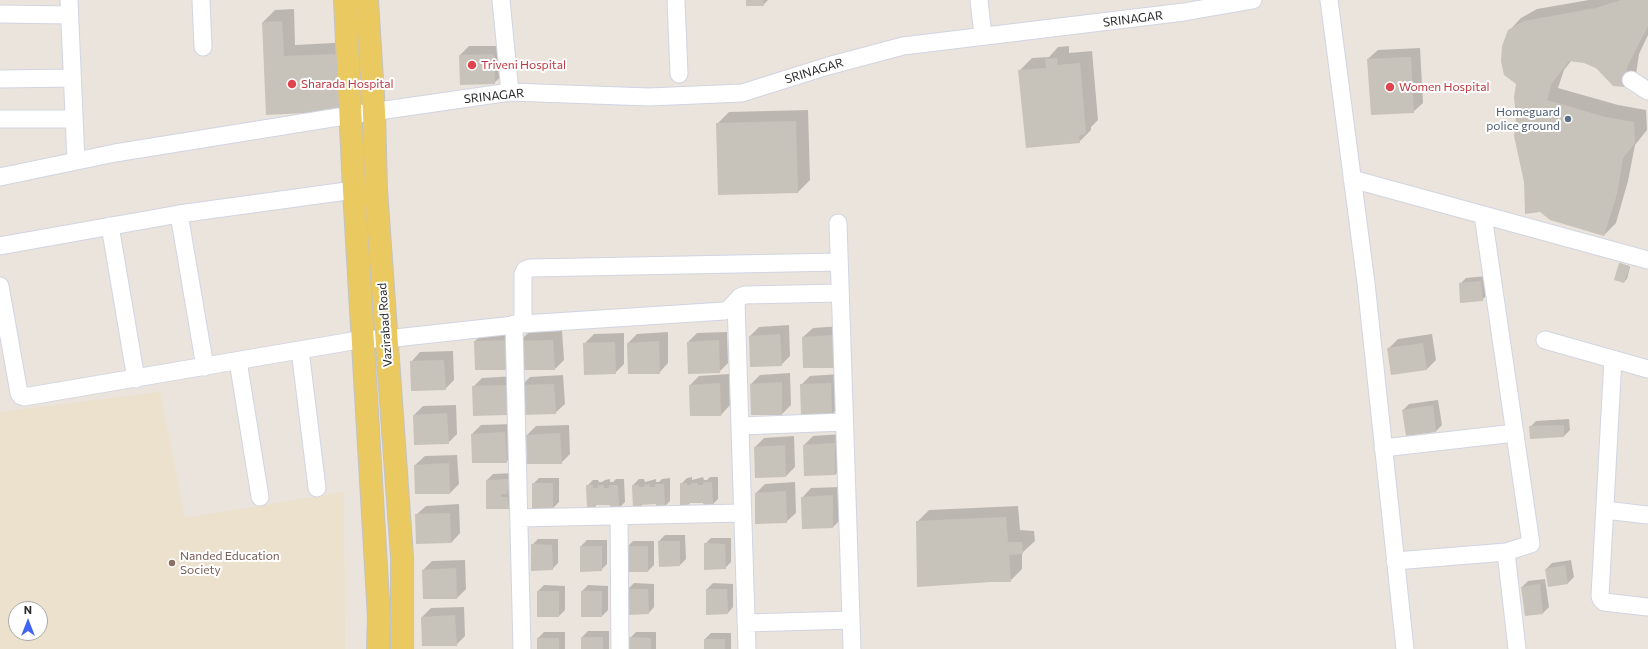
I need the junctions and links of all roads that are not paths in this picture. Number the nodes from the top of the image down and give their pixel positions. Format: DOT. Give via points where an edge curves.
graph roads {
  1 [pos="202,0"];
  2 [pos="345,0"];
  3 [pos="367,0"];
  4 [pos="501,0"];
  5 [pos="676,0"];
  6 [pos="979,0"];
  7 [pos="1253,0"];
  8 [pos="1329,0"];
  9 [pos="69,8"];
  10 [pos="0,14"];
  11 [pos="983,36"];
  12 [pos="203,47"];
  13 [pos="679,74"];
  14 [pos="72,78"];
  15 [pos="0,79"];
  16 [pos="1631,80"];
  17 [pos="510,92"];
  18 [pos="1648,92"];
  19 [pos="374,112"];
  20 [pos="351,115"];
  21 [pos="0,119"];
  22 [pos="74,119"];
  23 [pos="76,161"];
  24 [pos="0,177"];
  25 [pos="1352,178"];
  26 [pos="354,190"];
  27 [pos="180,214"];
  28 [pos="1483,215"];
  29 [pos="838,223"];
  30 [pos="110,226"];
  31 [pos="0,246"];
  32 [pos="1648,260"];
  33 [pos="839,262"];
  34 [pos="0,286"];
  35 [pos="840,294"];
  36 [pos="736,301"];
  37 [pos="518,324"];
  38 [pos="364,339"];
  39 [pos="386,339"];
  40 [pos="1545,340"];
  41 [pos="300,350"];
  42 [pos="1612,359"];
  43 [pos="238,361"];
  44 [pos="205,367"];
  45 [pos="1648,370"];
  46 [pos="136,379"];
  47 [pos="844,422"];
  48 [pos="740,426"];
  49 [pos="1515,433"];
  50 [pos="1383,448"];
  51 [pos="317,488"];
  52 [pos="260,497"];
  53 [pos="1605,510"];
  54 [pos="742,513"];
  55 [pos="1648,515"];
  56 [pos="618,516"];
  57 [pos="518,518"];
  58 [pos="1506,552"];
  59 [pos="1395,561"];
  60 [pos="1648,607"];
  61 [pos="851,620"];
  62 [pos="746,623"];
  63 [pos="378,649"];
  64 [pos="402,649"];
  65 [pos="522,649"];
  66 [pos="620,649"];
  67 [pos="747,649"];
  68 [pos="852,649"];
  69 [pos="1405,649"];
  70 [pos="1517,649"];
  1 -- 12 [label="street"];
  2 -- 20 [label="main road, Vazirabad Road"];
  3 -- 19 [label="main road, Vazirabad Road"];
  4 -- 17 [label="street"];
  5 -- 13 [label="street"];
  6 -- 11 [label="street"];
  7 -- 11 [label="street, SRINAGAR" via="1184,12"];
  8 -- 25 [label="street"];
  9 -- 10 [label="street"];
  9 -- 14 [label="street"];
  11 -- 17 [label="street, SRINAGAR" via="903,46 742,93 649,97"];
  14 -- 15 [label="street"];
  14 -- 22 [label="street"];
  16 -- 18 [label="street"];
  17 -- 19 [label="street, SRINAGAR"];
  19 -- 20 [label="street, SRINAGAR"];
  19 -- 39 [label="main road, Vazirabad Road" via="376,189"];
  20 -- 23 [label="street, SRINAGAR"];
  20 -- 26 [label="main road, Vazirabad Road"];
  21 -- 22 [label="street"];
  22 -- 23 [label="street"];
  23 -- 24 [label="street, SRINAGAR"];
  25 -- 28 [label="street"];
  25 -- 50 [label="street" via="1367,291"];
  26 -- 27 [label="street"];
  26 -- 38 [label="main road, Vazirabad Road"];
  27 -- 30 [label="street"];
  27 -- 44 [label="street"];
  28 -- 32 [label="street"];
  28 -- 49 [label="street"];
  29 -- 33 [label="street"];
  30 -- 31 [label="street"];
  30 -- 46 [label="street"];
  33 -- 35 [label="street"];
  33 -- 37 [label="street" via="530,268 523,274"];
  34 -- 46 [label="street" via="21,396 28,397"];
  35 -- 36 [label="street" via="745,295"];
  35 -- 47 [label="street"];
  36 -- 37 [label="street" via="724,311"];
  36 -- 48 [label="street"];
  37 -- 39 [label="street"];
  37 -- 57 [label="street"];
  38 -- 39 [label="street"];
  38 -- 41 [label="street"];
  38 -- 63 [label="main road, Vazirabad Road" via="379,617"];
  39 -- 64 [label="main road, Vazirabad Road" via="402,557"];
  40 -- 42 [label="street"];
  41 -- 43 [label="street"];
  41 -- 51 [label="street"];
  42 -- 45 [label="street"];
  42 -- 53 [label="street"];
  43 -- 44 [label="street"];
  43 -- 52 [label="street"];
  44 -- 46 [label="street"];
  47 -- 48 [label="street"];
  47 -- 61 [label="street"];
  48 -- 54 [label="street"];
  49 -- 50 [label="street"];
  49 -- 58 [label="street" via="1531,544"];
  50 -- 59 [label="street"];
  53 -- 55 [label="street"];
  53 -- 60 [label="street" via="1601,599 1604,602"];
  54 -- 56 [label="street"];
  54 -- 62 [label="street"];
  56 -- 57 [label="street"];
  56 -- 66 [label="street"];
  57 -- 65 [label="street"];
  58 -- 59 [label="street"];
  58 -- 70 [label="street"];
  59 -- 69 [label="street"];
  61 -- 62 [label="street"];
  61 -- 68 [label="street"];
  62 -- 67 [label="street"];
}
